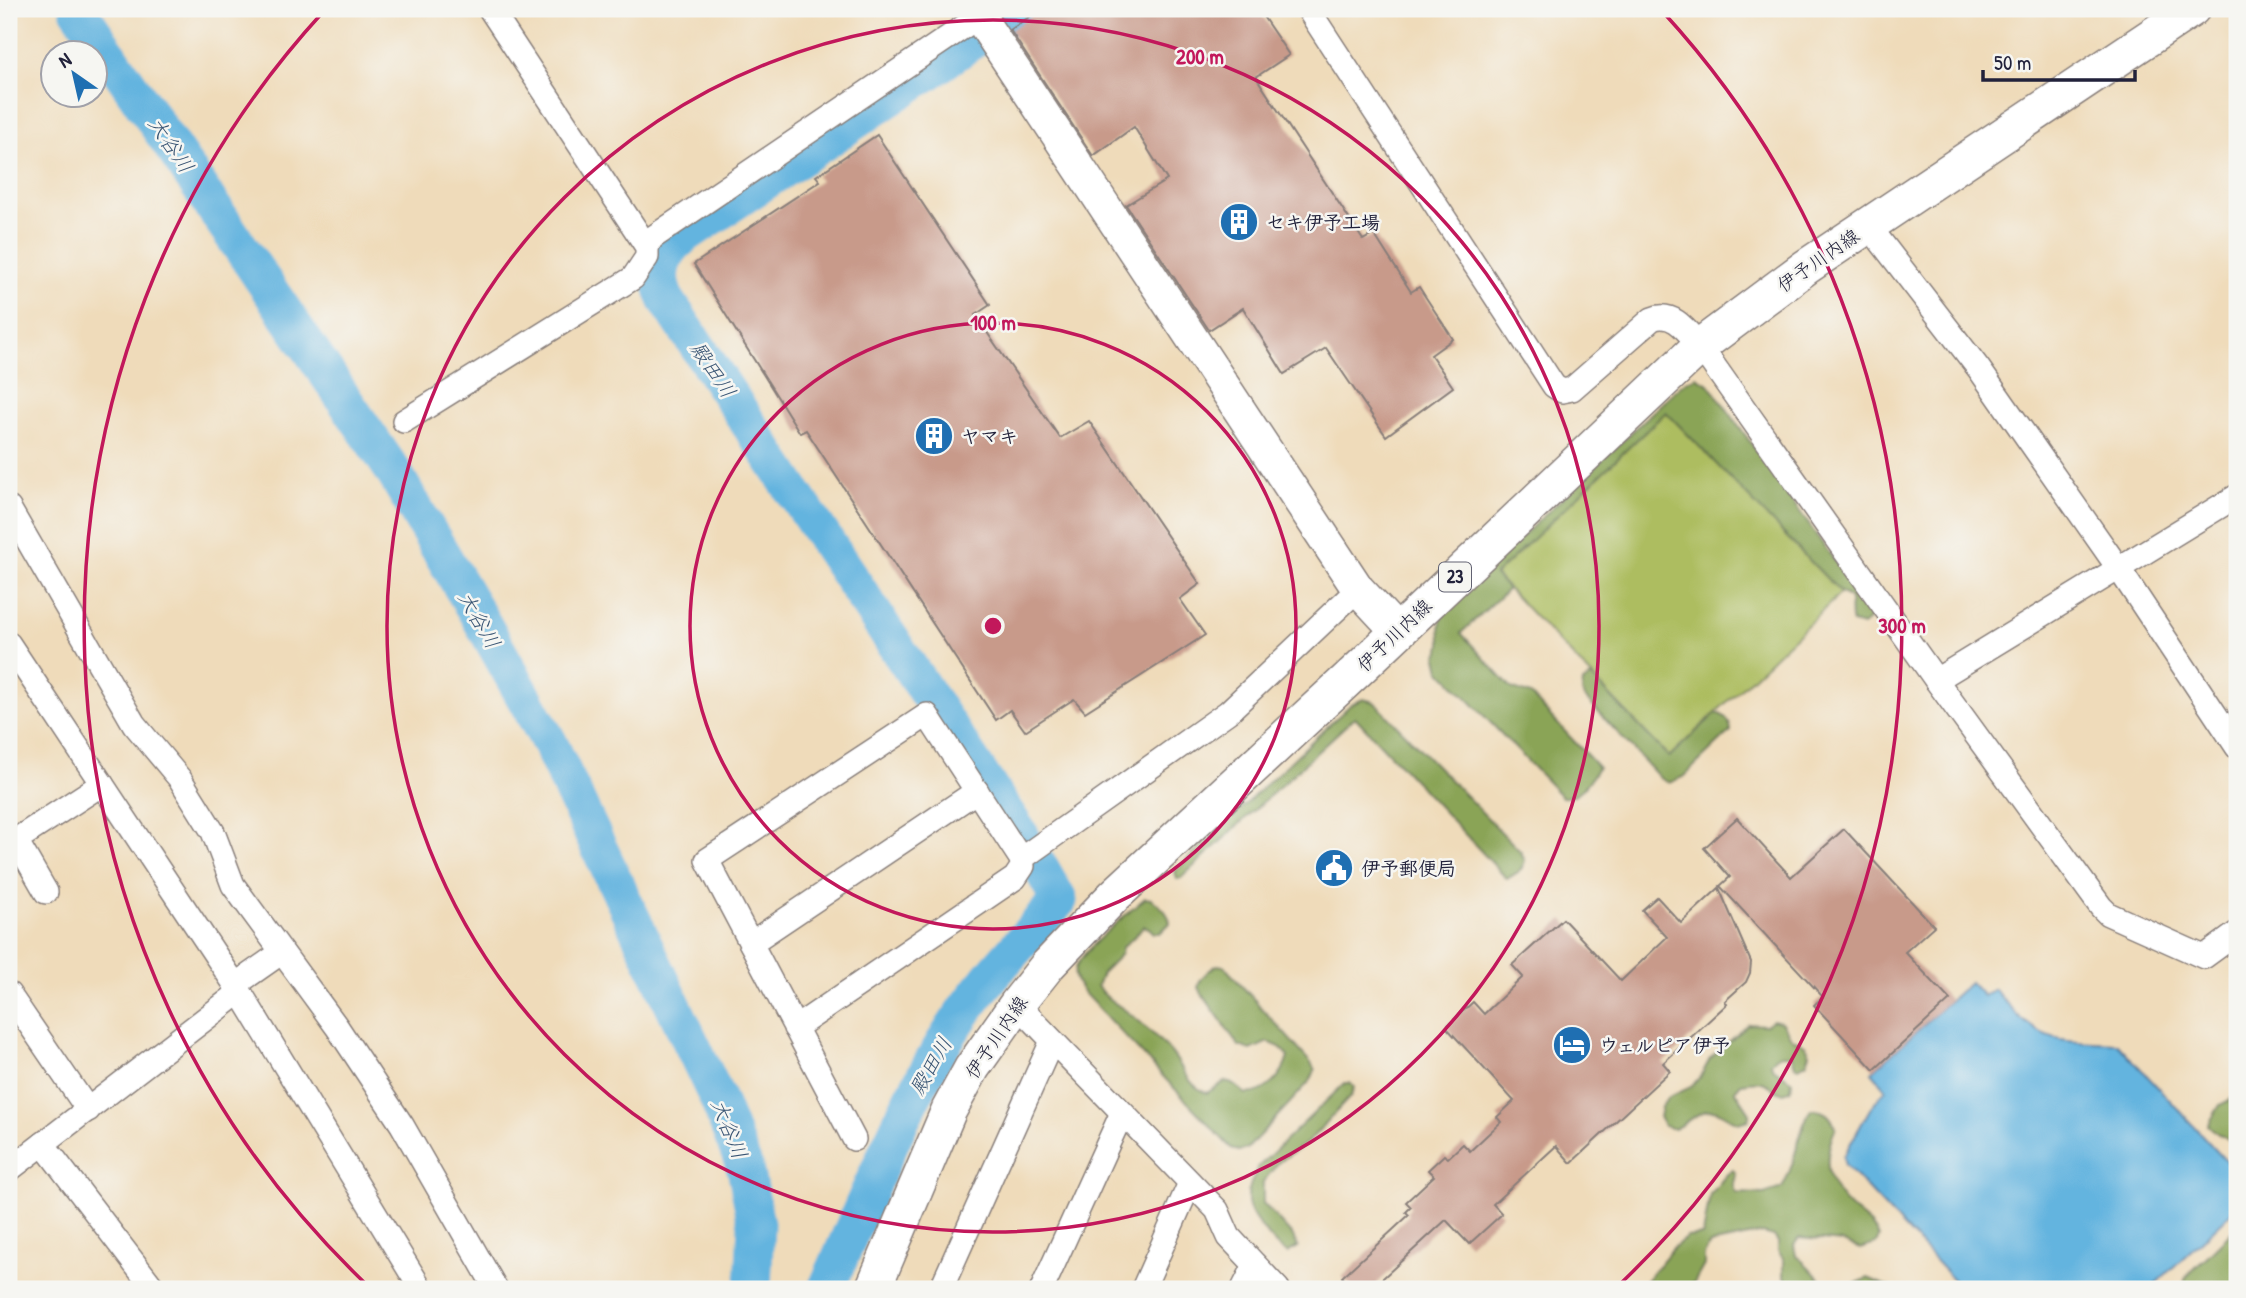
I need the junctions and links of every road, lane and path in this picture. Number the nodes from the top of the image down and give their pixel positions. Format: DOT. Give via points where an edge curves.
graph roads {
  1 [pos="490,9"];
  2 [pos="1308,9"];
  3 [pos="2192,9"];
  4 [pos="981,11"];
  5 [pos="1868,225"];
  6 [pos="647,247"];
  7 [pos="1700,346"];
  8 [pos="404,421"];
  9 [pos="2237,496"];
  10 [pos="9,508"];
  11 [pos="2119,569"];
  12 [pos="1359,589"];
  13 [pos="1398,632"];
  14 [pos="9,644"];
  15 [pos="1936,680"];
  16 [pos="2237,747"];
  17 [pos="102,784"];
  18 [pos="977,791"];
  19 [pos="1021,859"];
  20 [pos="35,886"];
  21 [pos="2237,933"];
  22 [pos="751,943"];
  23 [pos="282,952"];
  24 [pos="238,989"];
  25 [pos="9,994"];
  26 [pos="1017,1004"];
  27 [pos="795,1028"];
  28 [pos="1052,1041"];
  29 [pos="88,1110"];
  30 [pos="1122,1113"];
  31 [pos="854,1139"];
  32 [pos="43,1144"];
  33 [pos="9,1170"];
  34 [pos="1191,1183"];
  35 [pos="1255,1265"];
  36 [pos="154,1289"];
  37 [pos="421,1289"];
  38 [pos="496,1289"];
  39 [pos="873,1289"];
  40 [pos="941,1289"];
  41 [pos="1042,1289"];
  42 [pos="1143,1289"];
  43 [pos="1243,1289"];
  44 [pos="1278,1289"];
  1 -- 6 [label="street"];
  2 -- 7 [label="street" via="1554,386 1562,391 1572,389 1641,327 1661,315 1683,327"];
  3 -- 5 [label="main road, 伊予川内線 / 23"];
  4 -- 6 [label="street" via="652,239"];
  4 -- 12 [label="street"];
  5 -- 7 [label="main road, 伊予川内線 / 23"];
  5 -- 11 [label="street" via="1979,369"];
  6 -- 8 [label="street" via="647,257 633,278"];
  7 -- 13 [label="main road, 伊予川内線 / 23"];
  7 -- 15 [label="street"];
  9 -- 11 [label="street"];
  10 -- 23 [label="street" via="134,724 180,779 213,832 233,885"];
  11 -- 15 [label="street"];
  11 -- 16 [label="street"];
  12 -- 13 [label="street"];
  12 -- 19 [label="street" via="1228,712"];
  13 -- 26 [label="main road, 伊予川内線 / 23" via="1114,896"];
  14 -- 17 [label="street"];
  15 -- 21 [label="street" via="2108,914 2204,957"];
  17 -- 20 [label="street" via="16,841"];
  17 -- 24 [label="street"];
  18 -- 19 [label="street"];
  18 -- 22 [label="street"];
  18 -- 22 [label="street" via="927,715 707,860"];
  19 -- 27 [label="street" via="1023,866 1015,878"];
  22 -- 27 [label="street"];
  23 -- 24 [label="street"];
  23 -- 38 [label="street" via="402,1125"];
  24 -- 29 [label="street"];
  24 -- 37 [label="street"];
  25 -- 29 [label="street"];
  26 -- 28 [label="street"];
  26 -- 39 [label="main road, 伊予川内線 / 23" via="949,1110"];
  27 -- 31 [label="street"];
  28 -- 30 [label="street"];
  28 -- 40 [label="street"];
  29 -- 32 [label="street"];
  30 -- 34 [label="street"];
  30 -- 41 [label="street"];
  32 -- 33 [label="street"];
  32 -- 36 [label="street"];
  34 -- 35 [label="street" via="1217,1210 1229,1237"];
  34 -- 42 [label="street"];
  35 -- 43 [label="street"];
  35 -- 44 [label="street"];
}
